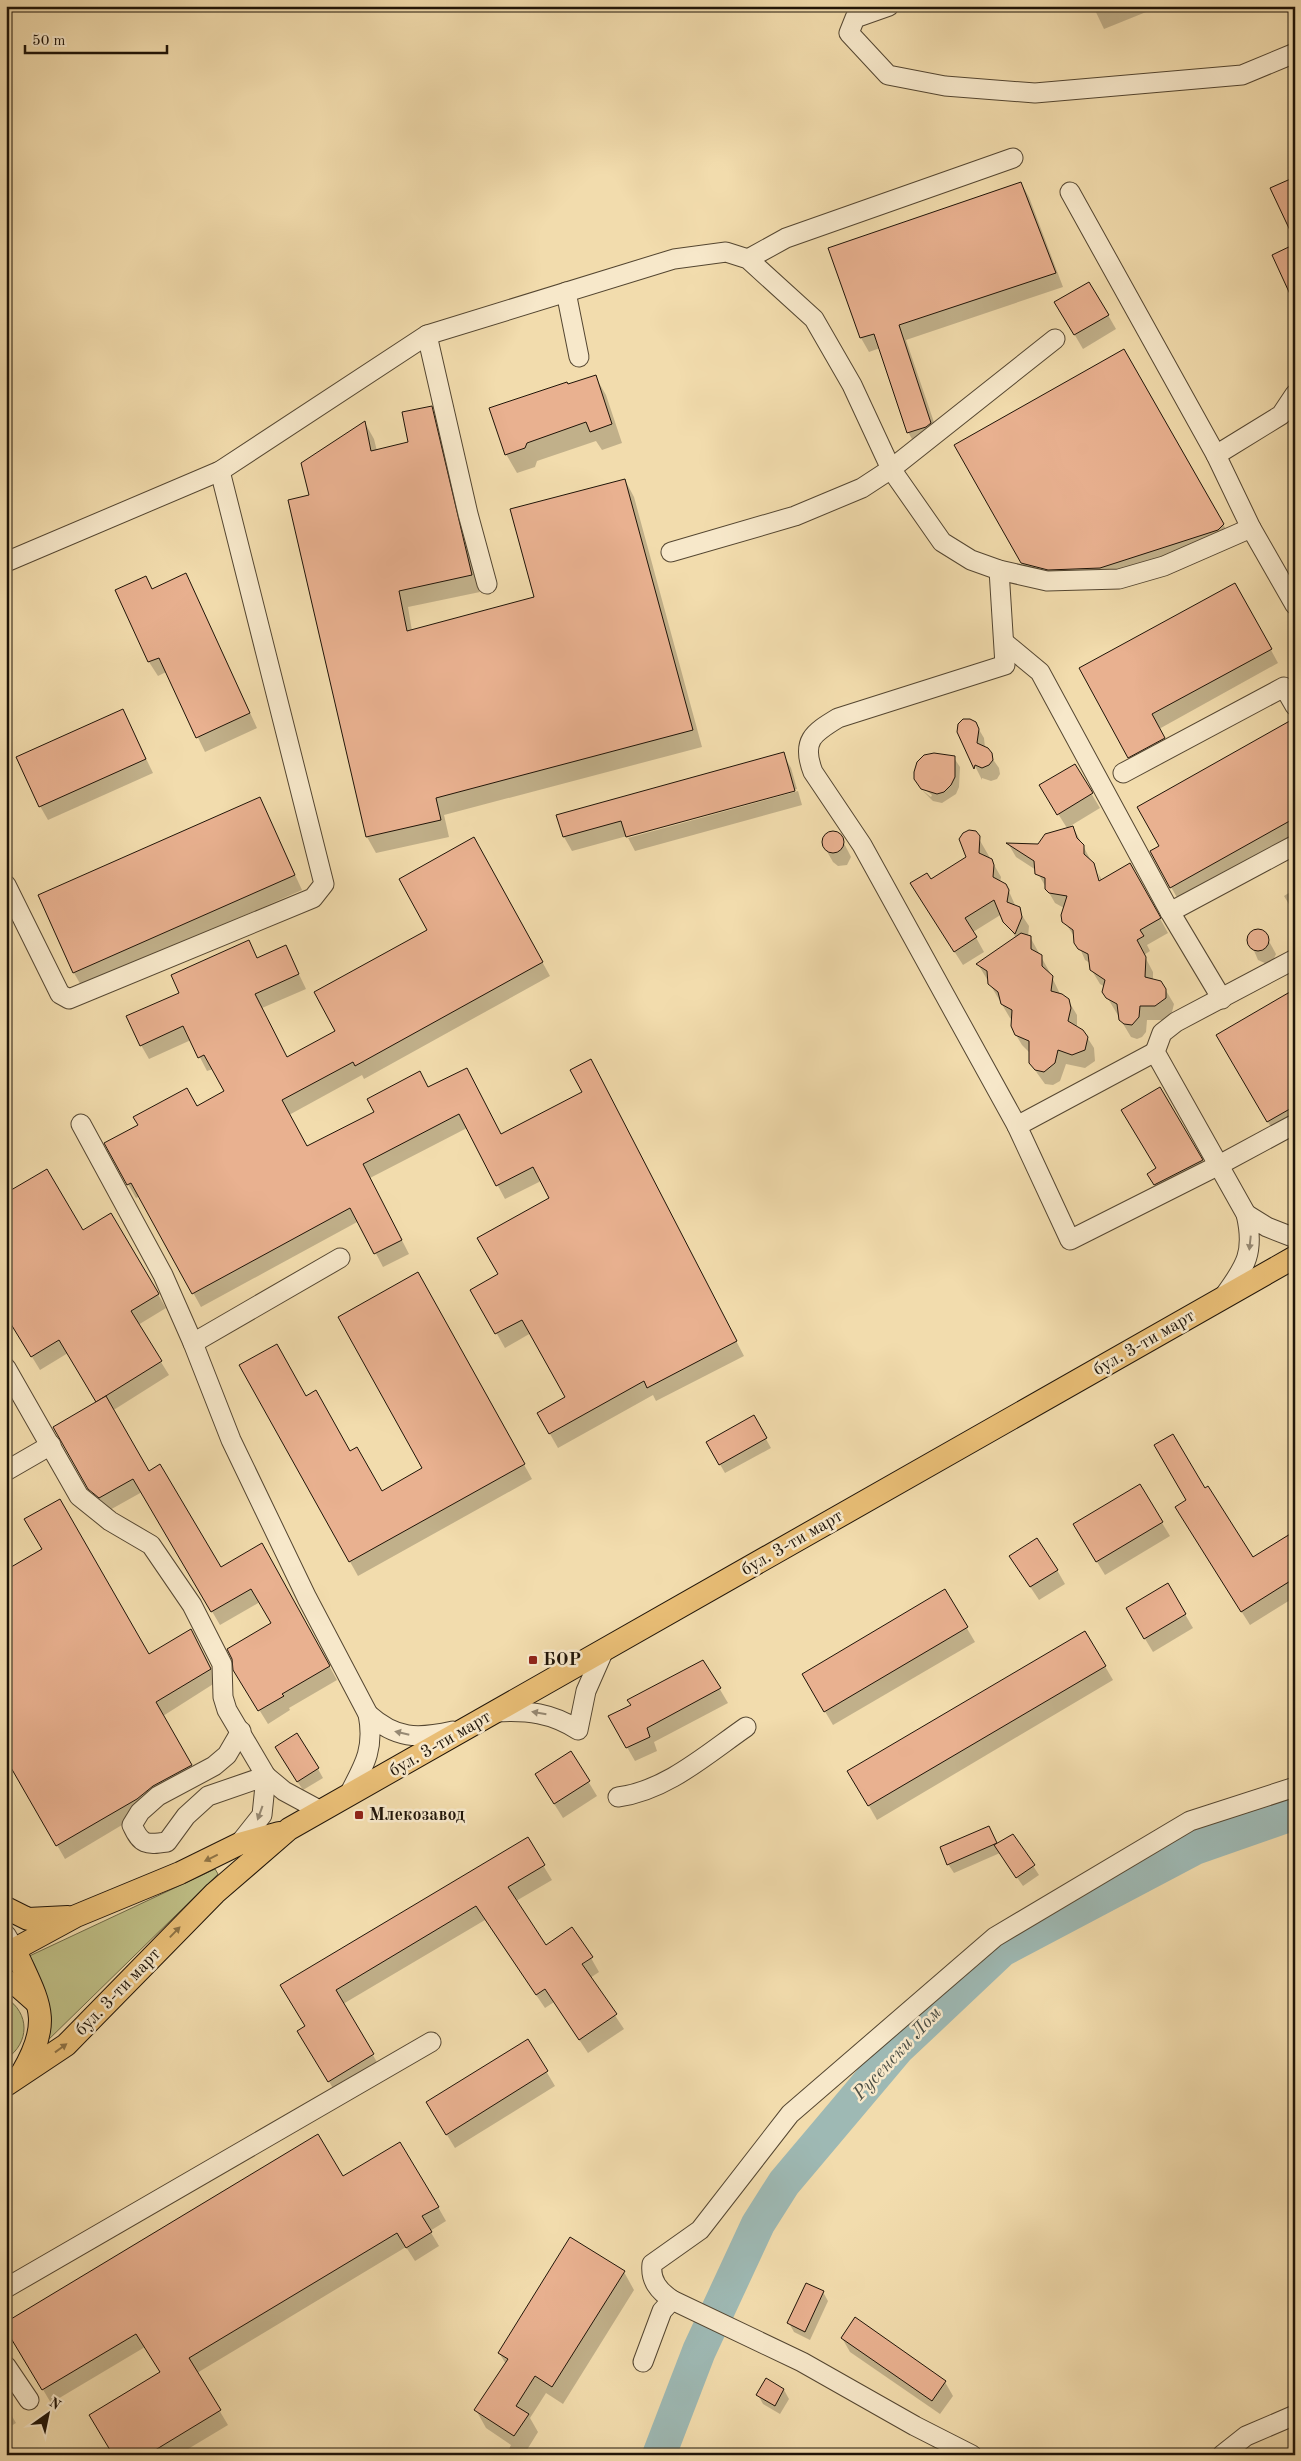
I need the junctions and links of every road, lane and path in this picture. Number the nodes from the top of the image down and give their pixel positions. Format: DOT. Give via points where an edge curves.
graph roads {
  1 [pos="889,6"];
  2 [pos="1295,53"];
  3 [pos="1013,158"];
  4 [pos="1070,192"];
  5 [pos="748,259"];
  6 [pos="566,292"];
  7 [pos="427,335"];
  8 [pos="1055,339"];
  9 [pos="579,357"];
  10 [pos="1295,394"];
  11 [pos="1216,456"];
  12 [pos="891,469"];
  13 [pos="220,471"];
  14 [pos="1251,528"];
  15 [pos="670,552"];
  16 [pos="6,562"];
  17 [pos="999,570"];
  18 [pos="487,584"];
  19 [pos="1295,605"];
  20 [pos="1005,643"];
  21 [pos="1295,706"];
  22 [pos="1123,773"];
  23 [pos="1295,845"];
  24 [pos="7,889"];
  25 [pos="1170,912"];
  26 [pos="1295,959"];
  27 [pos="1222,999"];
  28 [pos="1155,1052"];
  29 [pos="81,1124"];
  30 [pos="1295,1124"];
  31 [pos="1016,1126"];
  32 [pos="1219,1165"];
  33 [pos="1246,1214"];
  34 [pos="1295,1238"];
  35 [pos="1295,1257"];
  36 [pos="340,1258"];
  37 [pos="1222,1298"];
  38 [pos="194,1343"];
  39 [pos="8,1374"];
  40 [pos="51,1445"];
  41 [pos="6,1471"];
  42 [pos="604,1650"];
  43 [pos="496,1712"];
  44 [pos="368,1714"];
  45 [pos="746,1727"];
  46 [pos="467,1728"];
  47 [pos="241,1731"];
  48 [pos="266,1776"];
  49 [pos="1295,1787"];
  50 [pos="348,1796"];
  51 [pos="618,1797"];
  52 [pos="321,1812"];
  53 [pos="289,1829"];
  54 [pos="239,1844"];
  55 [pos="6,1908"];
  56 [pos="76,1916"];
  57 [pos="9,1946"];
  58 [pos="6,1982"];
  59 [pos="36,2002"];
  60 [pos="431,2042"];
  61 [pos="13,2080"];
  62 [pos="6,2288"];
  63 [pos="672,2300"];
  64 [pos="643,2362"];
  65 [pos="6,2366"];
  66 [pos="29,2400"];
  67 [pos="1295,2415"];
  68 [pos="972,2455"];
  69 [pos="1222,2455"];
  1 -- 2 [label="street" via="855,18 849,33 888,75 945,86 1035,93 1242,75"];
  3 -- 5 [label="street" via="786,238"];
  4 -- 11 [label="street"];
  5 -- 6 [label="street" via="726,252 674,259"];
  5 -- 12 [label="street" via="814,319 852,385"];
  6 -- 7 [label="street"];
  6 -- 9 [label="street"];
  7 -- 13 [label="street"];
  7 -- 18 [label="street"];
  8 -- 12 [label="street"];
  10 -- 11 [label="street" via="1281,415"];
  11 -- 14 [label="street"];
  12 -- 15 [label="street" via="862,488 795,516"];
  12 -- 17 [label="street" via="942,542 972,560"];
  13 -- 16 [label="street"];
  13 -- 24 [label="street" via="324,884 313,898 69,999 60,994"];
  14 -- 17 [label="street" via="1164,566 1119,579 1047,581"];
  14 -- 19 [label="street"];
  17 -- 20 [label="street"];
  20 -- 25 [label="street" via="1040,672"];
  20 -- 31 [label="street" via="1005,665 838,718 815,732 809,761 812,772 862,846"];
  21 -- 22 [label="street" via="1284,687"];
  23 -- 25 [label="street"];
  25 -- 27 [label="street"];
  26 -- 27 [label="street"];
  27 -- 28 [label="street" via="1176,1022 1162,1033"];
  28 -- 31 [label="street"];
  28 -- 32 [label="street"];
  29 -- 38 [label="street" via="163,1275"];
  30 -- 32 [label="street"];
  31 -- 32 [label="street" via="1070,1240"];
  32 -- 33 [label="street"];
  33 -- 34 [label="street"];
  33 -- 37 [label="street, one-way" via="1251,1234 1249,1254 1243,1269"];
  35 -- 37 [label="main road, бул. 3-ти март"];
  36 -- 38 [label="street"];
  37 -- 42 [label="main road, бул. 3-ти март"];
  38 -- 44 [label="street" via="231,1440 306,1598"];
  39 -- 40 [label="street"];
  40 -- 41 [label="street"];
  40 -- 47 [label="street" via="79,1496 110,1521 151,1545 192,1605 222,1664 223,1696"];
  42 -- 43 [label="main road, бул. 3-ти март"];
  42 -- 43 [label="street, one-way" via="586,1691 578,1730 544,1713"];
  43 -- 46 [label="main road, бул. 3-ти март"];
  46 -- 44 [label="street, one-way" via="429,1736 399,1734 383,1727"];
  44 -- 50 [label="street" via="371,1743 367,1760"];
  45 -- 51 [label="street" via="665,1782 639,1794"];
  46 -- 50 [label="main road, бул. 3-ти март"];
  47 -- 48 [label="street"];
  47 -- 48 [label="street" via="227,1755 214,1766 158,1796 140,1812 132,1825 138,1838 149,1845 167,1842 186,1816 208,1796"];
  48 -- 52 [label="street" via="284,1791"];
  48 -- 54 [label="street, one-way" via="262,1815"];
  49 -- 63 [label="street" via="1190,1821 995,1937 790,2114 700,2230 652,2264 651,2273 661,2292"];
  50 -- 52 [label="main road, бул. 3-ти март"];
  52 -- 53 [label="main road, бул. 3-ти март"];
  53 -- 54 [label="main road, бул. 3-ти март"];
  61 -- 53 [label="main road, бул. 3-ти март, one-way" via="66,2045 215,1893"];
  54 -- 56 [label="main road, бул. 3-ти март, one-way" via="180,1873"];
  55 -- 56 [label="main road" via="28,1919"];
  56 -- 57 [label="main road, бул. 3-ти март"];
  57 -- 59 [label="main road"];
  58 -- 59 [label="main road"];
  59 -- 61 [label="main road" via="40,2031 34,2053"];
  60 -- 62 [label="street"];
  63 -- 64 [label="street" via="662,2311"];
  63 -- 68 [label="street" via="802,2362"];
  65 -- 66 [label="street"];
  67 -- 69 [label="street" via="1246,2436"];
}
